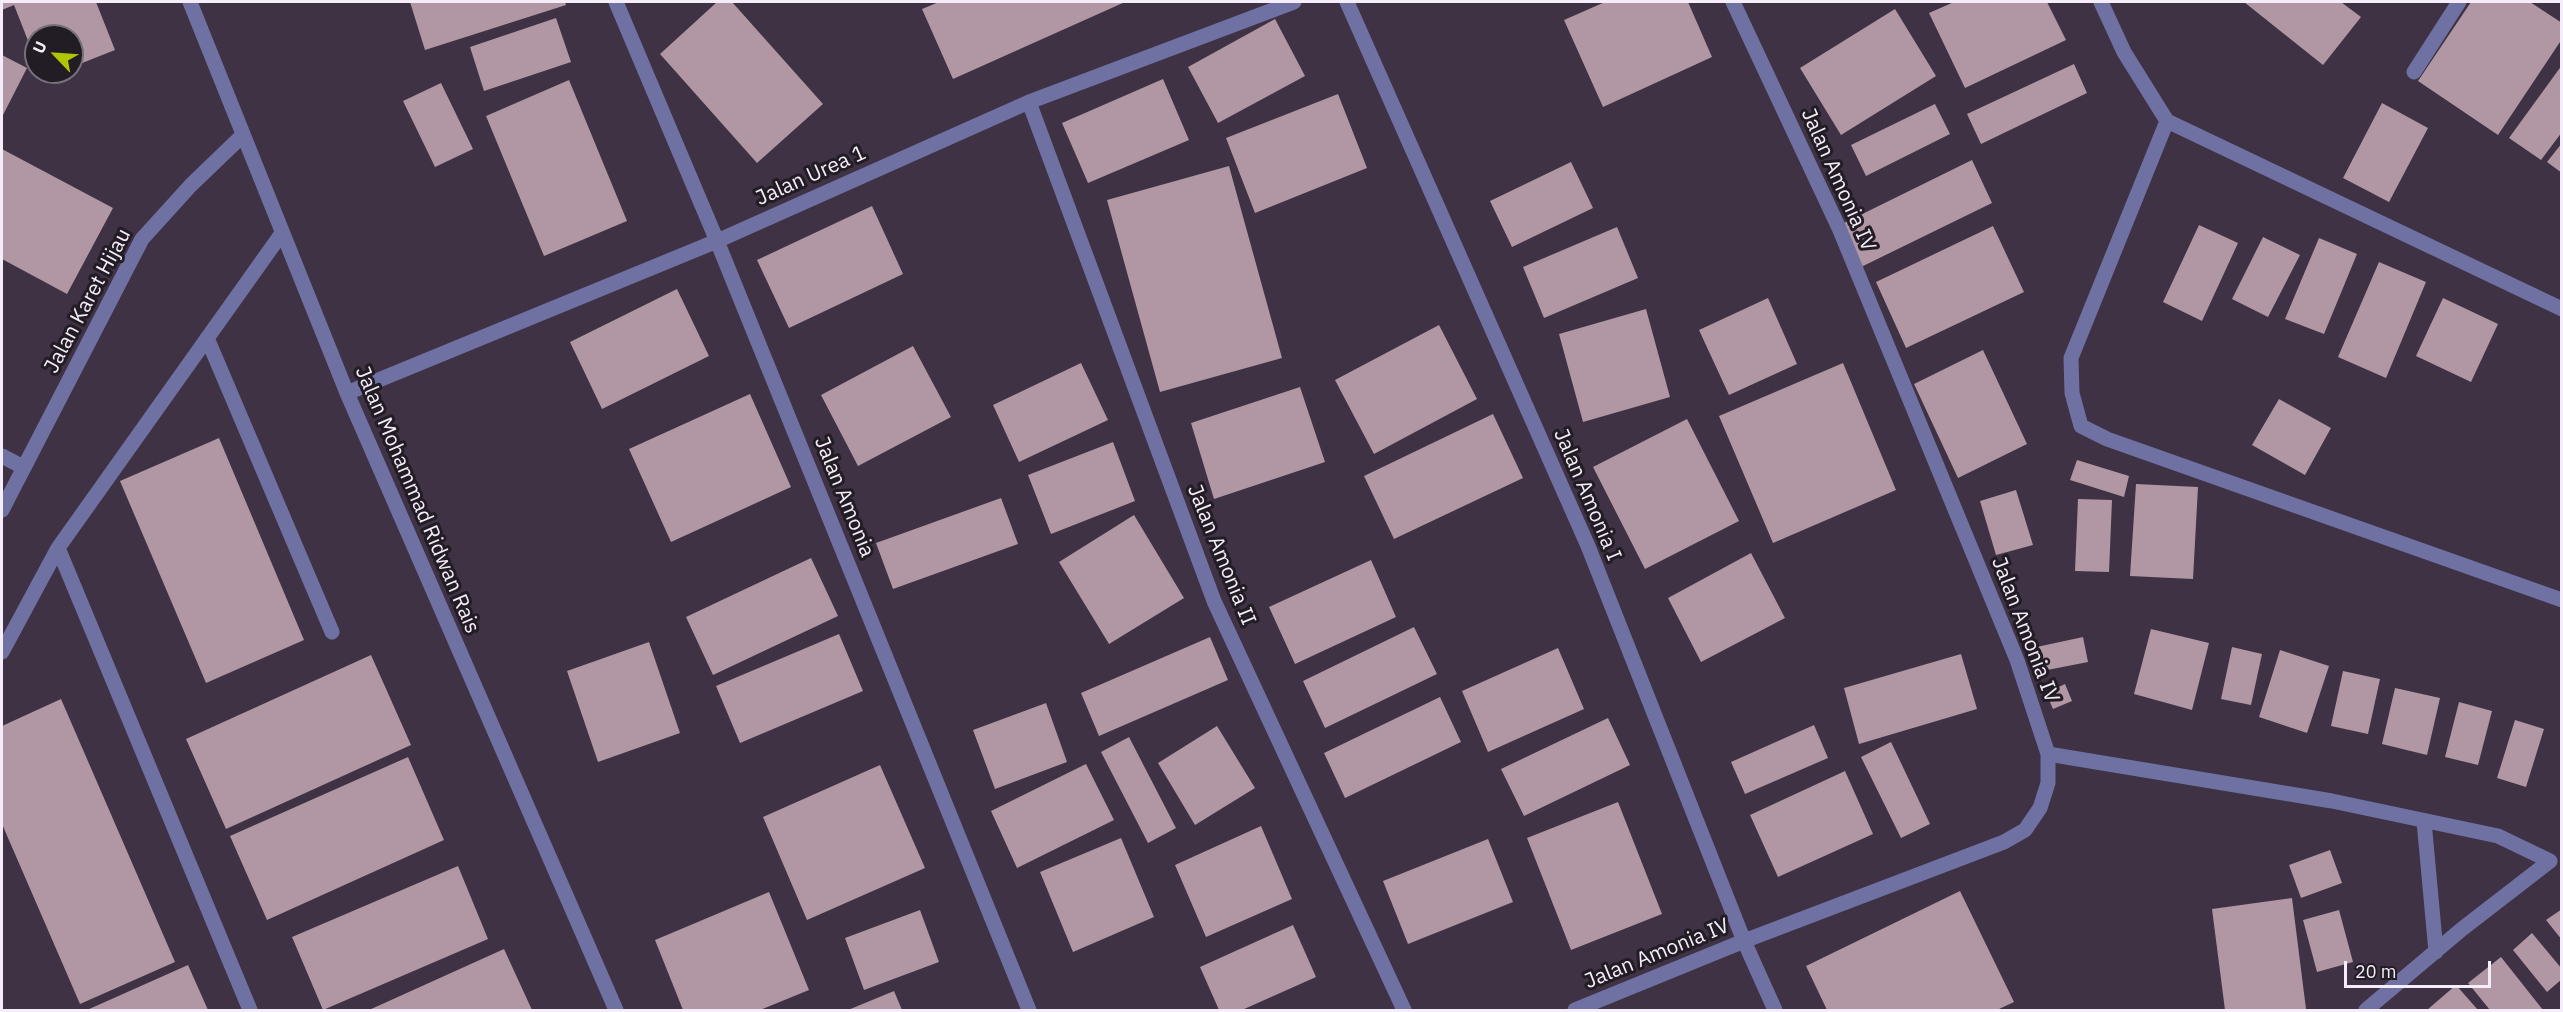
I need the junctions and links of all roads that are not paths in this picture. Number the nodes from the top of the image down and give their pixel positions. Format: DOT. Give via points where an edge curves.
graph roads {
  1 [pos="190,2"];
  2 [pos="615,2"];
  3 [pos="1294,2"];
  4 [pos="1347,2"];
  5 [pos="1733,2"];
  6 [pos="2102,2"];
  7 [pos="2459,2"];
  8 [pos="2414,72"];
  9 [pos="1029,102"];
  10 [pos="2167,121"];
  11 [pos="243,135"];
  12 [pos="282,233"];
  13 [pos="717,241"];
  14 [pos="2562,309"];
  15 [pos="207,338"];
  16 [pos="347,393"];
  17 [pos="2,456"];
  18 [pos="23,467"];
  19 [pos="2,510"];
  20 [pos="58,548"];
  21 [pos="2562,600"];
  22 [pos="332,632"];
  23 [pos="2,652"];
  24 [pos="2048,754"];
  25 [pos="2424,821"];
  26 [pos="2556,857"];
  27 [pos="1744,941"];
  28 [pos="2436,952"];
  29 [pos="250,1011"];
  30 [pos="616,1011"];
  31 [pos="1029,1011"];
  32 [pos="1404,1011"];
  33 [pos="1575,1011"];
  34 [pos="1775,1011"];
  35 [pos="2366,1011"];
  1 -- 11 [label="street, Jalan Mohammad Ridwan Rais"];
  2 -- 13 [label="street, Jalan Amonia"];
  3 -- 9 [label="street, Jalan Urea 1"];
  4 -- 27 [label="street, Jalan Amonia I" via="1588,546"];
  5 -- 24 [label="street, Jalan Amonia IV" via="1839,228 2017,660"];
  6 -- 10 [label="street" via="2124,52"];
  7 -- 8 [label="street"];
  9 -- 13 [label="street, Jalan Urea 1"];
  9 -- 32 [label="street, Jalan Amonia II" via="1214,601"];
  10 -- 14 [label="street"];
  10 -- 21 [label="street" via="2071,358 2072,393 2081,426 2107,439"];
  11 -- 12 [label="street, Jalan Mohammad Ridwan Rais"];
  11 -- 18 [label="street, Jalan Karet Hijau" via="142,239"];
  12 -- 15 [label="street"];
  12 -- 16 [label="street, Jalan Mohammad Ridwan Rais"];
  13 -- 16 [label="street, Jalan Urea 1"];
  13 -- 31 [label="street, Jalan Amonia"];
  15 -- 20 [label="street"];
  15 -- 22 [label="street"];
  16 -- 30 [label="street, Jalan Mohammad Ridwan Rais"];
  17 -- 18 [label="street"];
  18 -- 19 [label="street, Jalan Karet Hijau"];
  20 -- 23 [label="street"];
  20 -- 29 [label="street"];
  24 -- 25 [label="street" via="2332,801"];
  24 -- 27 [label="street, Jalan Amonia IV" via="2048,783 2040,808 2025,830 2004,842"];
  25 -- 26 [label="street" via="2498,836"];
  25 -- 28 [label="street"];
  26 -- 28 [label="street"];
  27 -- 33 [label="street, Jalan Amonia IV"];
  27 -- 34 [label="street, Jalan Amonia I"];
  28 -- 35 [label="street"];
}
